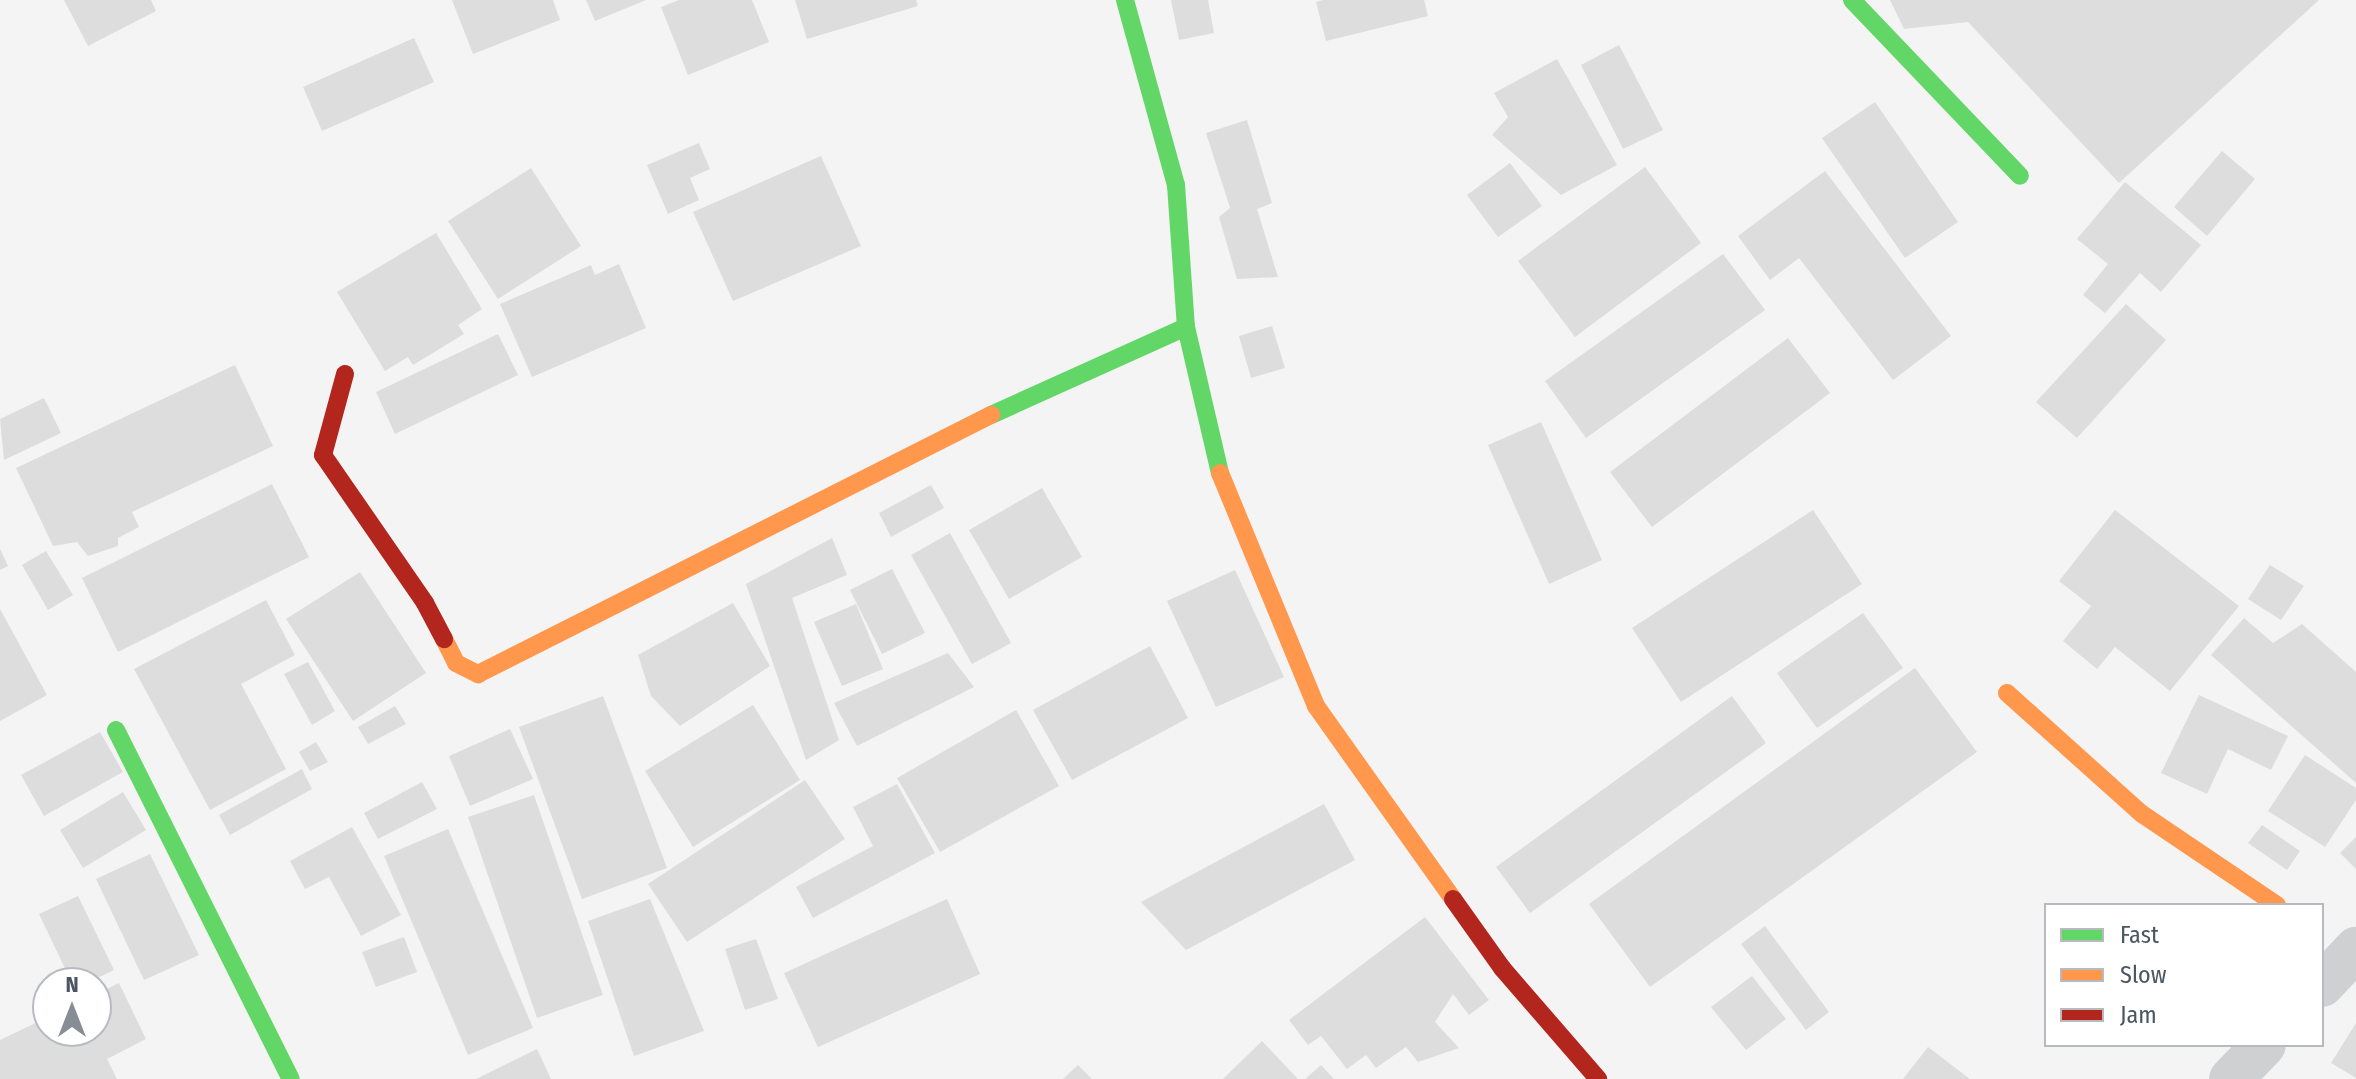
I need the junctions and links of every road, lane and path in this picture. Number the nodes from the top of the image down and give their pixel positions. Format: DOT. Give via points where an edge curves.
graph roads {
  1 [pos="1125,0"];
  2 [pos="1852,0"];
  3 [pos="2020,176"];
  4 [pos="1186,327"];
  5 [pos="345,374"];
  6 [pos="2007,693"];
  7 [pos="116,730"];
  8 [pos="2274,903"];
  9 [pos="2262,1047"];
  10 [pos="291,1079"];
  11 [pos="1598,1079"];
  12 [pos="2231,1079"];
  1 -- 4 [label="street" via="1176,185"];
  2 -- 3 [label="street"];
  4 -- 5 [label="street" via="976,422 478,674 456,663 425,603 323,455"];
  4 -- 11 [label="street" via="1213,457 1316,706 1502,968"];
  6 -- 8 [label="street" via="2142,814"];
  7 -- 10 [label="street"];
  9 -- 12 [label="street"];
}
